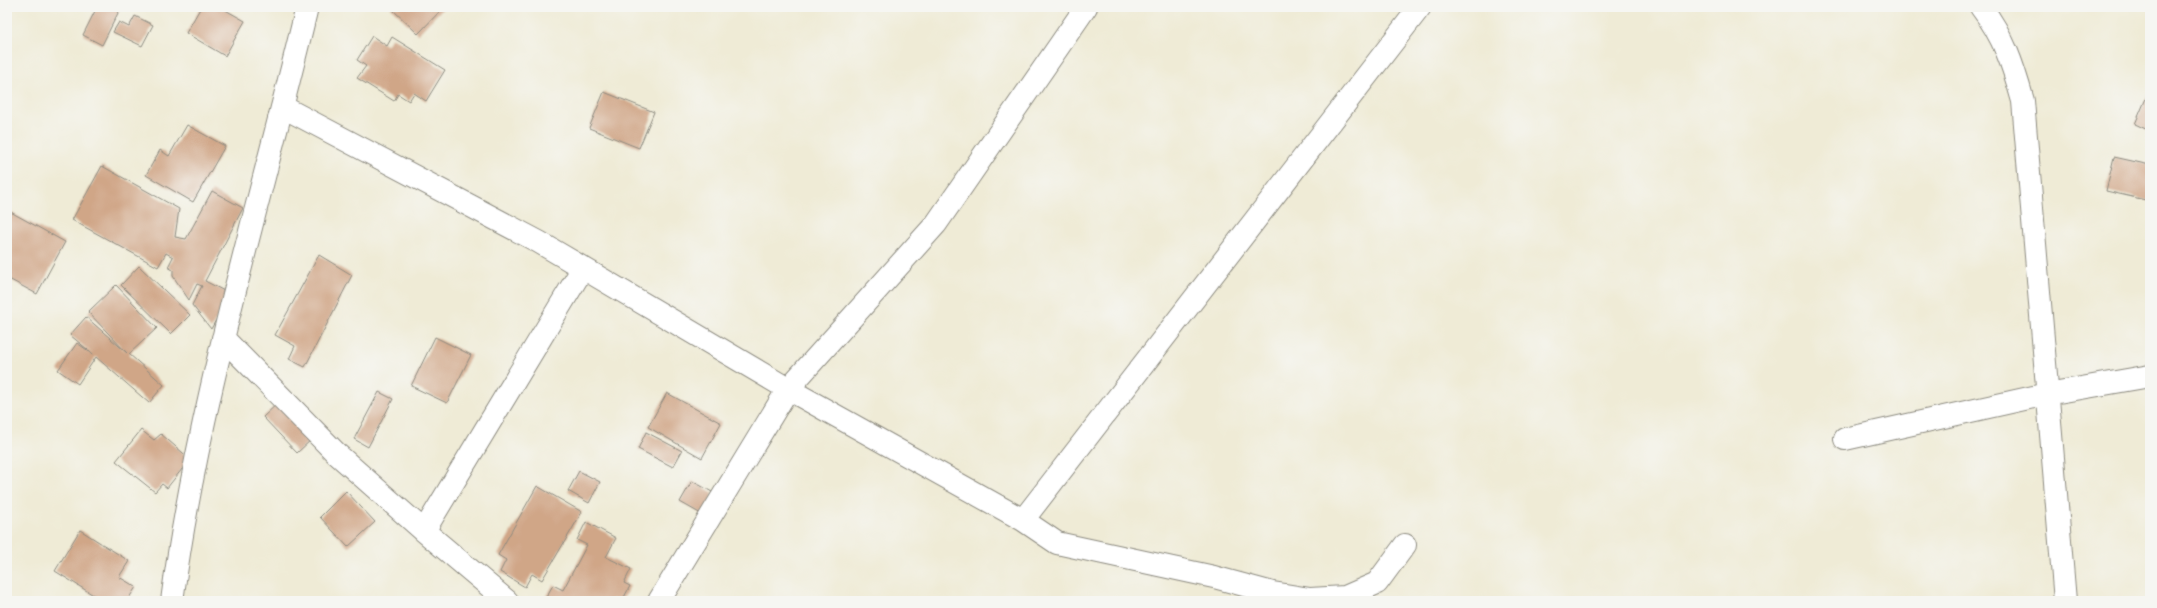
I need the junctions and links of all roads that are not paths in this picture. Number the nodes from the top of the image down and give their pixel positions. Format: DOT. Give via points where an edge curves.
graph roads {
  1 [pos="307,7"];
  2 [pos="1086,7"];
  3 [pos="1420,7"];
  4 [pos="1981,7"];
  5 [pos="283,107"];
  6 [pos="583,268"];
  7 [pos="223,338"];
  8 [pos="2150,376"];
  9 [pos="788,389"];
  10 [pos="2047,394"];
  11 [pos="1845,439"];
  12 [pos="1023,520"];
  13 [pos="424,531"];
  14 [pos="1405,544"];
  15 [pos="172,601"];
  16 [pos="507,601"];
  17 [pos="659,601"];
  18 [pos="2065,601"];
  1 -- 5 [label="street"];
  2 -- 9 [label="street" via="936,224"];
  3 -- 12 [label="street"];
  4 -- 10 [label="street" via="1993,22 2010,54 2024,101"];
  5 -- 6 [label="street" via="539,242"];
  5 -- 7 [label="street"];
  6 -- 9 [label="street"];
  6 -- 13 [label="street"];
  7 -- 13 [label="street" via="337,454"];
  7 -- 15 [label="street" via="179,548"];
  8 -- 10 [label="street"];
  9 -- 12 [label="street"];
  9 -- 17 [label="street"];
  10 -- 11 [label="street"];
  10 -- 18 [label="street"];
  12 -- 14 [label="street" via="1057,543 1310,599 1345,597 1377,583"];
  13 -- 16 [label="street"];
}
